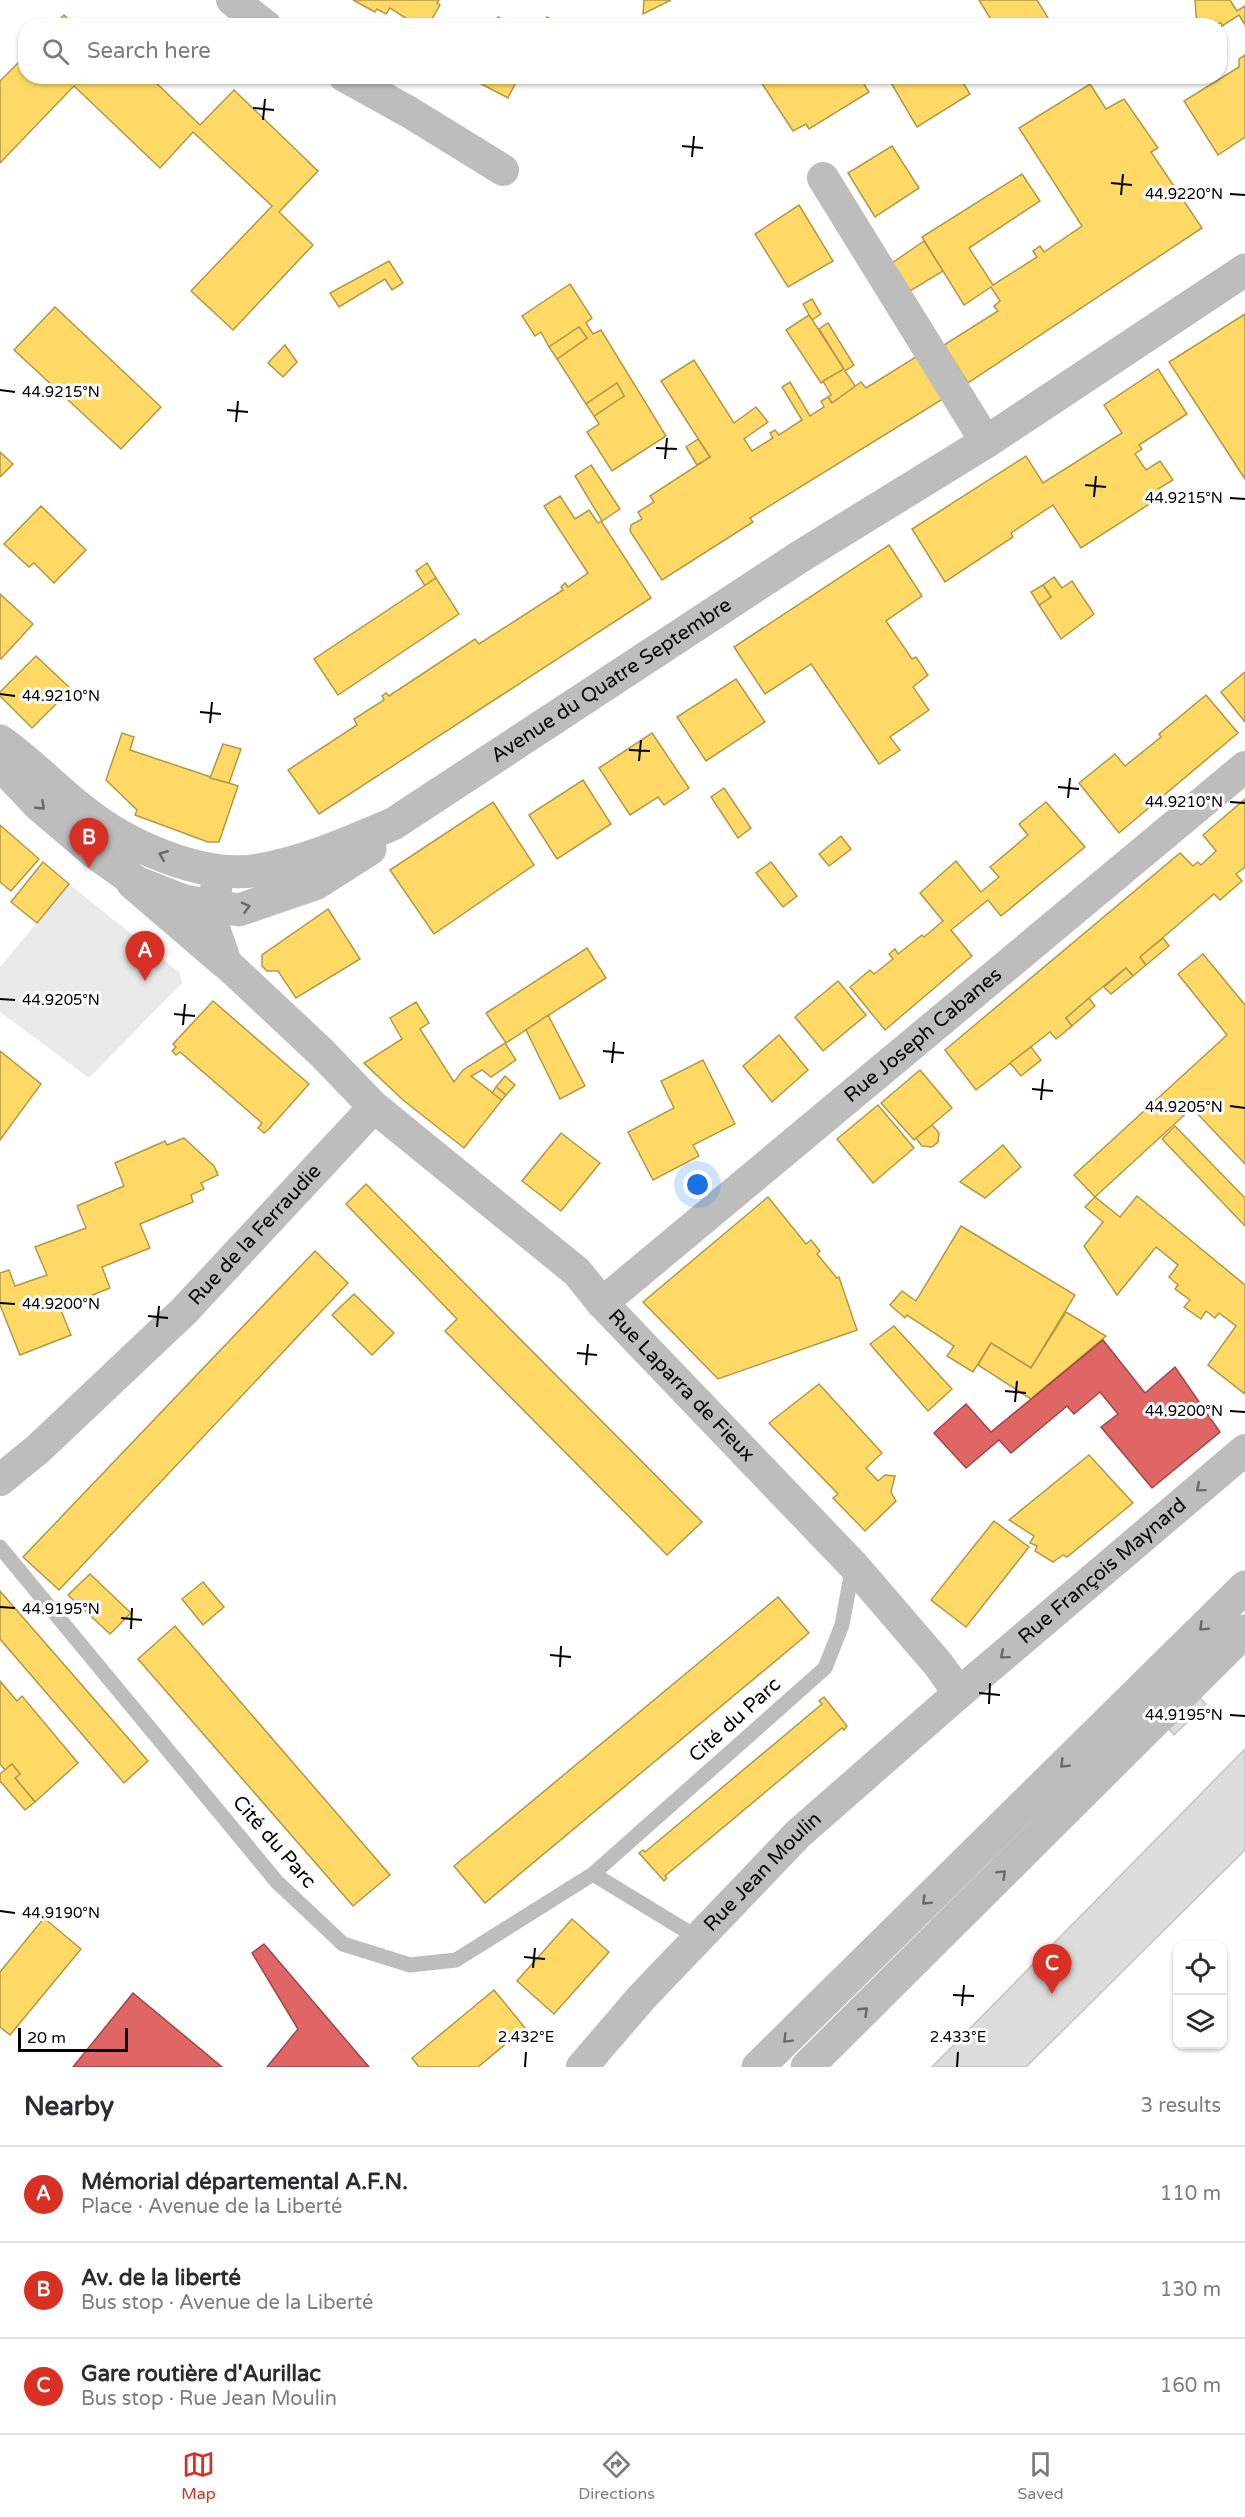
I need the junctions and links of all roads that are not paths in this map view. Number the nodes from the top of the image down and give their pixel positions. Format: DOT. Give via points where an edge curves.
graph roads {
  1 [pos="232,0"];
  2 [pos="256,18"];
  3 [pos="359,84"];
  4 [pos="503,170"];
  5 [pos="823,178"];
  6 [pos="1245,270"];
  7 [pos="986,442"];
  8 [pos="0,741"];
  9 [pos="0,764"];
  10 [pos="1245,767"];
  11 [pos="393,824"];
  12 [pos="94,852"];
  13 [pos="219,871"];
  14 [pos="213,907"];
  15 [pos="226,963"];
  16 [pos="374,1107"];
  17 [pos="602,1303"];
  18 [pos="1245,1450"];
  19 [pos="0,1480"];
  20 [pos="0,1547"];
  21 [pos="853,1565"];
  22 [pos="1245,1587"];
  23 [pos="1245,1631"];
  24 [pos="959,1693"];
  25 [pos="593,1874"];
  26 [pos="698,1938"];
  27 [pos="582,2067"];
  28 [pos="758,2067"];
  29 [pos="807,2067"];
  1 -- 2 [label="street"];
  3 -- 4 [label="street"];
  5 -- 7 [label="street"];
  6 -- 7 [label="street, Avenue du Quatre Septembre"];
  7 -- 11 [label="street, Avenue du Quatre Septembre" via="801,556"];
  13 -- 8 [label="street, Avenue du Quatre Septembre, one-way" via="166,857 128,840 82,811"];
  9 -- 12 [label="street, one-way" via="40,806"];
  10 -- 17 [label="street, Rue Joseph Cabanes"];
  11 -- 13 [label="street, Avenue du Quatre Septembre" via="303,859 258,870"];
  14 -- 11 [label="street, one-way" via="239,910 315,884 374,847"];
  12 -- 14 [label="street" via="136,882 184,901"];
  12 -- 15 [label="street, Rue Laparra de Fieux"];
  13 -- 14 [label="street"];
  14 -- 15 [label="street" via="214,928"];
  15 -- 16 [label="street, Rue Laparra de Fieux"];
  16 -- 17 [label="street, Rue Laparra de Fieux" via="577,1272"];
  16 -- 19 [label="street, Rue de la Ferraudie" via="184,1311"];
  17 -- 21 [label="street, Rue Laparra de Fieux"];
  18 -- 24 [label="street, Rue François Maynard, one-way"];
  20 -- 25 [label="lane, Cité du Parc" via="277,1882 343,1944 410,1965 456,1960"];
  21 -- 24 [label="street, Rue Laparra de Fieux" via="939,1664"];
  21 -- 25 [label="lane, Cité du Parc" via="842,1625 825,1668"];
  22 -- 28 [label="street, one-way"];
  29 -- 23 [label="street, one-way"];
  24 -- 26 [label="street, Rue Jean Moulin" via="798,1834"];
  25 -- 26 [label="lane"];
  26 -- 27 [label="street, Rue Jean Moulin"];
}
